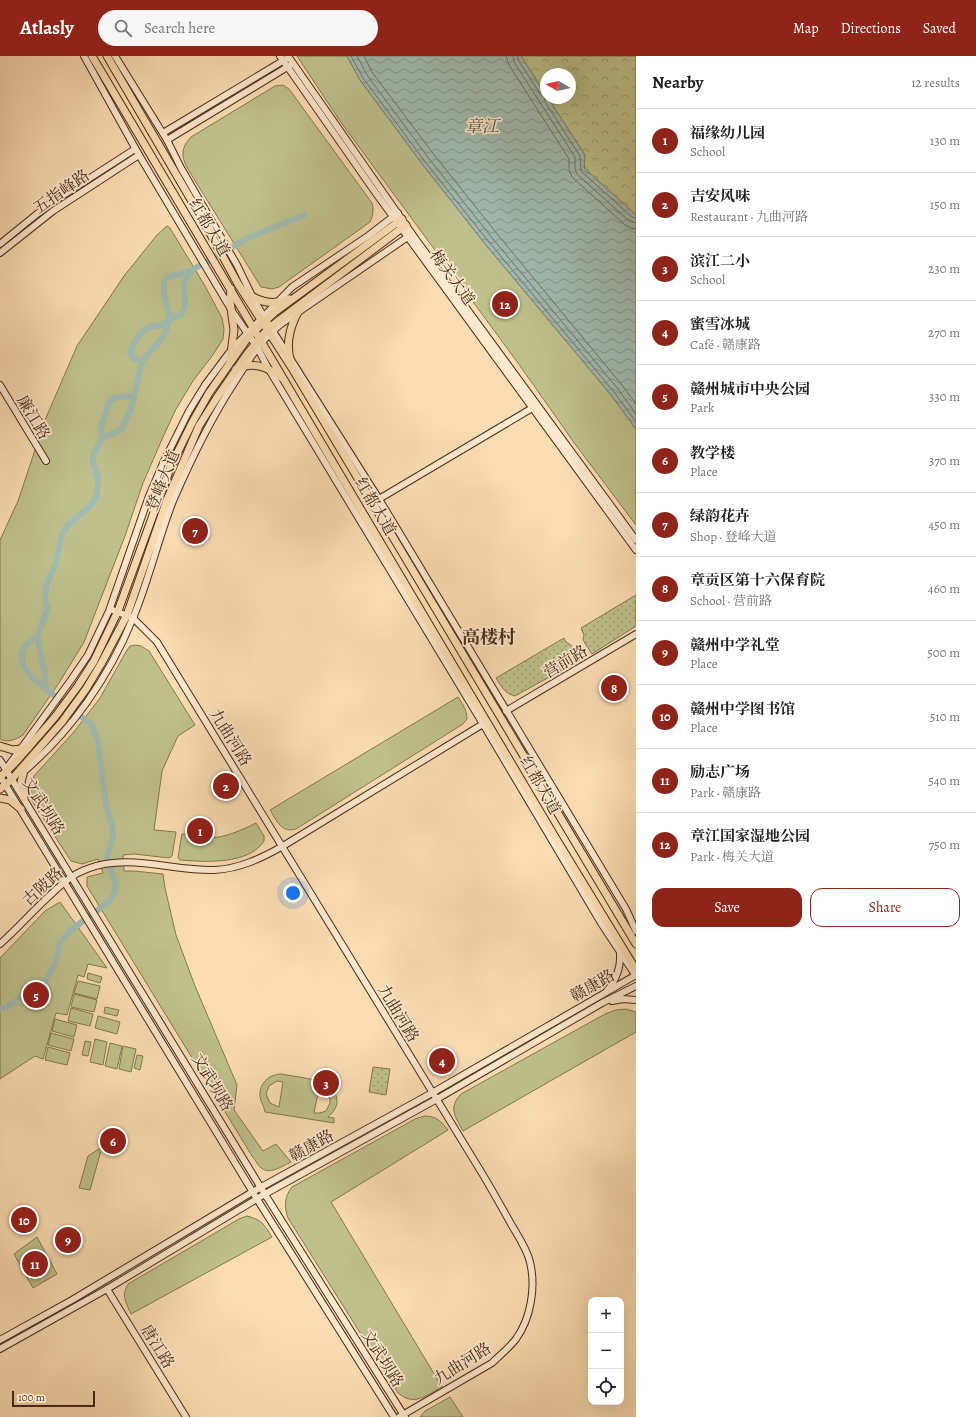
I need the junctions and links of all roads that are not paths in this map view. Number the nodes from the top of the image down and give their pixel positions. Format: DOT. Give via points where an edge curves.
graph roads {
  1 [pos="84,56"];
  2 [pos="92,56"];
  3 [pos="107,56"];
  4 [pos="115,56"];
  5 [pos="288,56"];
  6 [pos="281,58"];
  7 [pos="293,63"];
  8 [pos="287,67"];
  9 [pos="163,133"];
  10 [pos="167,140"];
  11 [pos="136,149"];
  12 [pos="139,155"];
  13 [pos="400,221"];
  14 [pos="410,235"];
  15 [pos="0,244"];
  16 [pos="0,253"];
  17 [pos="238,284"];
  18 [pos="231,288"];
  19 [pos="299,294"];
  20 [pos="253,298"];
  21 [pos="307,298"];
  22 [pos="278,302"];
  23 [pos="232,311"];
  24 [pos="297,314"];
  25 [pos="263,320"];
  26 [pos="254,328"];
  27 [pos="270,330"];
  28 [pos="248,334"];
  29 [pos="258,343"];
  30 [pos="232,349"];
  31 [pos="289,356"];
  32 [pos="229,365"];
  33 [pos="245,366"];
  34 [pos="268,368"];
  35 [pos="292,368"];
  36 [pos="236,369"];
  37 [pos="286,382"];
  38 [pos="0,385"];
  39 [pos="535,406"];
  40 [pos="46,461"];
  41 [pos="379,499"];
  42 [pos="636,540"];
  43 [pos="636,550"];
  44 [pos="110,609"];
  45 [pos="118,612"];
  46 [pos="130,617"];
  47 [pos="636,634"];
  48 [pos="506,711"];
  49 [pos="483,724"];
  50 [pos="65,725"];
  51 [pos="0,746"];
  52 [pos="28,748"];
  53 [pos="19,750"];
  54 [pos="0,760"];
  55 [pos="30,760"];
  56 [pos="23,773"];
  57 [pos="2,774"];
  58 [pos="13,780"];
  59 [pos="4,787"];
  60 [pos="0,793"];
  61 [pos="0,798"];
  62 [pos="24,798"];
  63 [pos="21,809"];
  64 [pos="283,846"];
  65 [pos="72,876"];
  66 [pos="65,881"];
  67 [pos="622,920"];
  68 [pos="612,929"];
  69 [pos="636,931"];
  70 [pos="636,934"];
  71 [pos="0,944"];
  72 [pos="636,944"];
  73 [pos="620,954"];
  74 [pos="636,970"];
  75 [pos="636,976"];
  76 [pos="636,986"];
  77 [pos="603,994"];
  78 [pos="636,1000"];
  79 [pos="602,1003"];
  80 [pos="432,1093"];
  81 [pos="437,1099"];
  82 [pos="261,1188"];
  83 [pos="254,1191"];
  84 [pos="265,1194"];
  85 [pos="257,1199"];
  86 [pos="107,1289"];
  87 [pos="0,1340"];
  88 [pos="0,1349"];
  89 [pos="402,1416"];
  90 [pos="186,1417"];
  91 [pos="394,1417"];
  1 -- 11 [label="street"];
  2 -- 18 [label="main road, 红都大道"];
  3 -- 17 [label="main road, 红都大道"];
  4 -- 9 [label="street"];
  5 -- 6 [label="street"];
  5 -- 7 [label="street, 梅关大道"];
  6 -- 8 [label="street, 梅关大道"];
  6 -- 9 [label="street"];
  7 -- 8 [label="street"];
  7 -- 13 [label="street, 梅关大道"];
  8 -- 10 [label="street"];
  8 -- 13 [label="street, 梅关大道"];
  9 -- 10 [label="street"];
  10 -- 20 [label="street"];
  11 -- 12 [label="street"];
  11 -- 15 [label="street, 五指峰路" via="48,205"];
  12 -- 16 [label="street, 五指峰路" via="52,211"];
  12 -- 23 [label="street"];
  13 -- 14 [label="street, 梅关大道"];
  13 -- 19 [label="main road, 登峰大道"];
  13 -- 21 [label="main road, 登峰大道"];
  13 -- 22 [label="street" via="368,236 292,287"];
  14 -- 24 [label="street"];
  14 -- 39 [label="street, 梅关大道"];
  17 -- 20 [label="main road"];
  17 -- 25 [label="main road, 红都大道"];
  18 -- 23 [label="main road"];
  18 -- 26 [label="main road, 红都大道"];
  19 -- 22 [label="main road"];
  19 -- 25 [label="main road, 登峰大道"];
  20 -- 22 [label="main road" via="265,302"];
  20 -- 25 [label="street"];
  21 -- 24 [label="main road"];
  21 -- 27 [label="main road, 登峰大道"];
  22 -- 25 [label="street"];
  23 -- 28 [label="street"];
  23 -- 30 [label="main road"];
  24 -- 27 [label="street"];
  24 -- 31 [label="main road" via="290,332"];
  25 -- 26 [label="main road, 登峰大道"];
  25 -- 27 [label="main road, 红都大道"];
  26 -- 28 [label="main road, 登峰大道"];
  26 -- 29 [label="main road, 红都大道"];
  27 -- 29 [label="main road, 登峰大道"];
  27 -- 31 [label="street"];
  27 -- 35 [label="main road, 红都大道"];
  28 -- 29 [label="street"];
  28 -- 30 [label="street"];
  28 -- 32 [label="main road, 登峰大道"];
  29 -- 33 [label="street"];
  29 -- 34 [label="street"];
  29 -- 36 [label="main road, 登峰大道"];
  29 -- 37 [label="main road, 红都大道"];
  30 -- 32 [label="main road"];
  30 -- 44 [label="street" via="189,411 164,461 149,496"];
  31 -- 35 [label="main road"];
  31 -- 41 [label="street"];
  32 -- 45 [label="main road, 登峰大道" via="209,393 171,466"];
  33 -- 34 [label="main road" via="259,365"];
  33 -- 36 [label="main road"];
  33 -- 46 [label="street" via="206,431 173,502"];
  34 -- 37 [label="main road"];
  34 -- 49 [label="street"];
  35 -- 67 [label="main road, 红都大道"];
  36 -- 46 [label="main road, 登峰大道" via="199,426 180,468 167,500"];
  37 -- 68 [label="main road, 红都大道"];
  38 -- 40 [label="street, 廉江路"];
  39 -- 41 [label="street"];
  39 -- 42 [label="street, 梅关大道"];
  39 -- 43 [label="street, 梅关大道"];
  41 -- 48 [label="street"];
  44 -- 45 [label="street, 九曲河路"];
  44 -- 53 [label="street" via="88,655"];
  45 -- 46 [label="street, 九曲河路"];
  45 -- 52 [label="main road, 登峰大道" via="94,661 78,686"];
  46 -- 50 [label="main road, 登峰大道"];
  46 -- 50 [label="street" via="109,667 93,694"];
  46 -- 64 [label="street, 九曲河路" via="157,642"];
  47 -- 48 [label="street, 营前路"];
  48 -- 69 [label="street" via="626,909"];
  49 -- 64 [label="street, 古陂路"];
  49 -- 73 [label="street"];
  50 -- 55 [label="main road, 登峰大道"];
  50 -- 56 [label="street"];
  51 -- 53 [label="main road"];
  52 -- 53 [label="main road"];
  52 -- 57 [label="main road, 登峰大道"];
  53 -- 57 [label="street"];
  54 -- 57 [label="street, 文武坝路"];
  55 -- 56 [label="main road"];
  55 -- 58 [label="main road, 登峰大道"];
  56 -- 58 [label="street"];
  56 -- 62 [label="main road" via="21,788"];
  57 -- 58 [label="street, 文武坝路"];
  57 -- 59 [label="street, 文武坝路"];
  58 -- 59 [label="main road, 登峰大道"];
  58 -- 62 [label="street, 文武坝路"];
  59 -- 60 [label="street"];
  59 -- 63 [label="street, 文武坝路"];
  61 -- 63 [label="main road" via="10,800"];
  62 -- 65 [label="street, 文武坝路"];
  63 -- 66 [label="street, 文武坝路"];
  64 -- 65 [label="street, 古陂路" via="252,861 216,870 127,862 88,868"];
  64 -- 80 [label="street, 九曲河路"];
  65 -- 66 [label="street, 古陂路"];
  65 -- 82 [label="street, 文武坝路"];
  66 -- 71 [label="street, 古陂路"];
  66 -- 83 [label="street, 文武坝路"];
  67 -- 70 [label="main road"];
  67 -- 72 [label="main road, 红都大道"];
  68 -- 73 [label="street"];
  68 -- 74 [label="main road, 红都大道"];
  73 -- 75 [label="street"];
  73 -- 77 [label="street" via="617,975"];
  75 -- 77 [label="street, 赣康路"];
  76 -- 79 [label="street, 赣康路"];
  77 -- 80 [label="street, 赣康路"];
  78 -- 79 [label="street" via="623,999"];
  79 -- 81 [label="street, 赣康路"];
  80 -- 81 [label="street, 九曲河路"];
  80 -- 82 [label="street, 赣康路"];
  81 -- 84 [label="street, 赣康路"];
  81 -- 89 [label="street, 九曲河路" via="524,1246 533,1282 529,1311 516,1338 505,1351 492,1363"];
  82 -- 83 [label="street, 赣康路"];
  82 -- 84 [label="street, 文武坝路"];
  83 -- 85 [label="street, 文武坝路"];
  83 -- 87 [label="street, 赣康路"];
  84 -- 85 [label="street, 赣康路"];
  84 -- 89 [label="street, 文武坝路"];
  85 -- 86 [label="street, 赣康路"];
  85 -- 91 [label="street, 文武坝路"];
  86 -- 88 [label="street, 赣康路"];
  86 -- 90 [label="street, 唐江路"];
}
